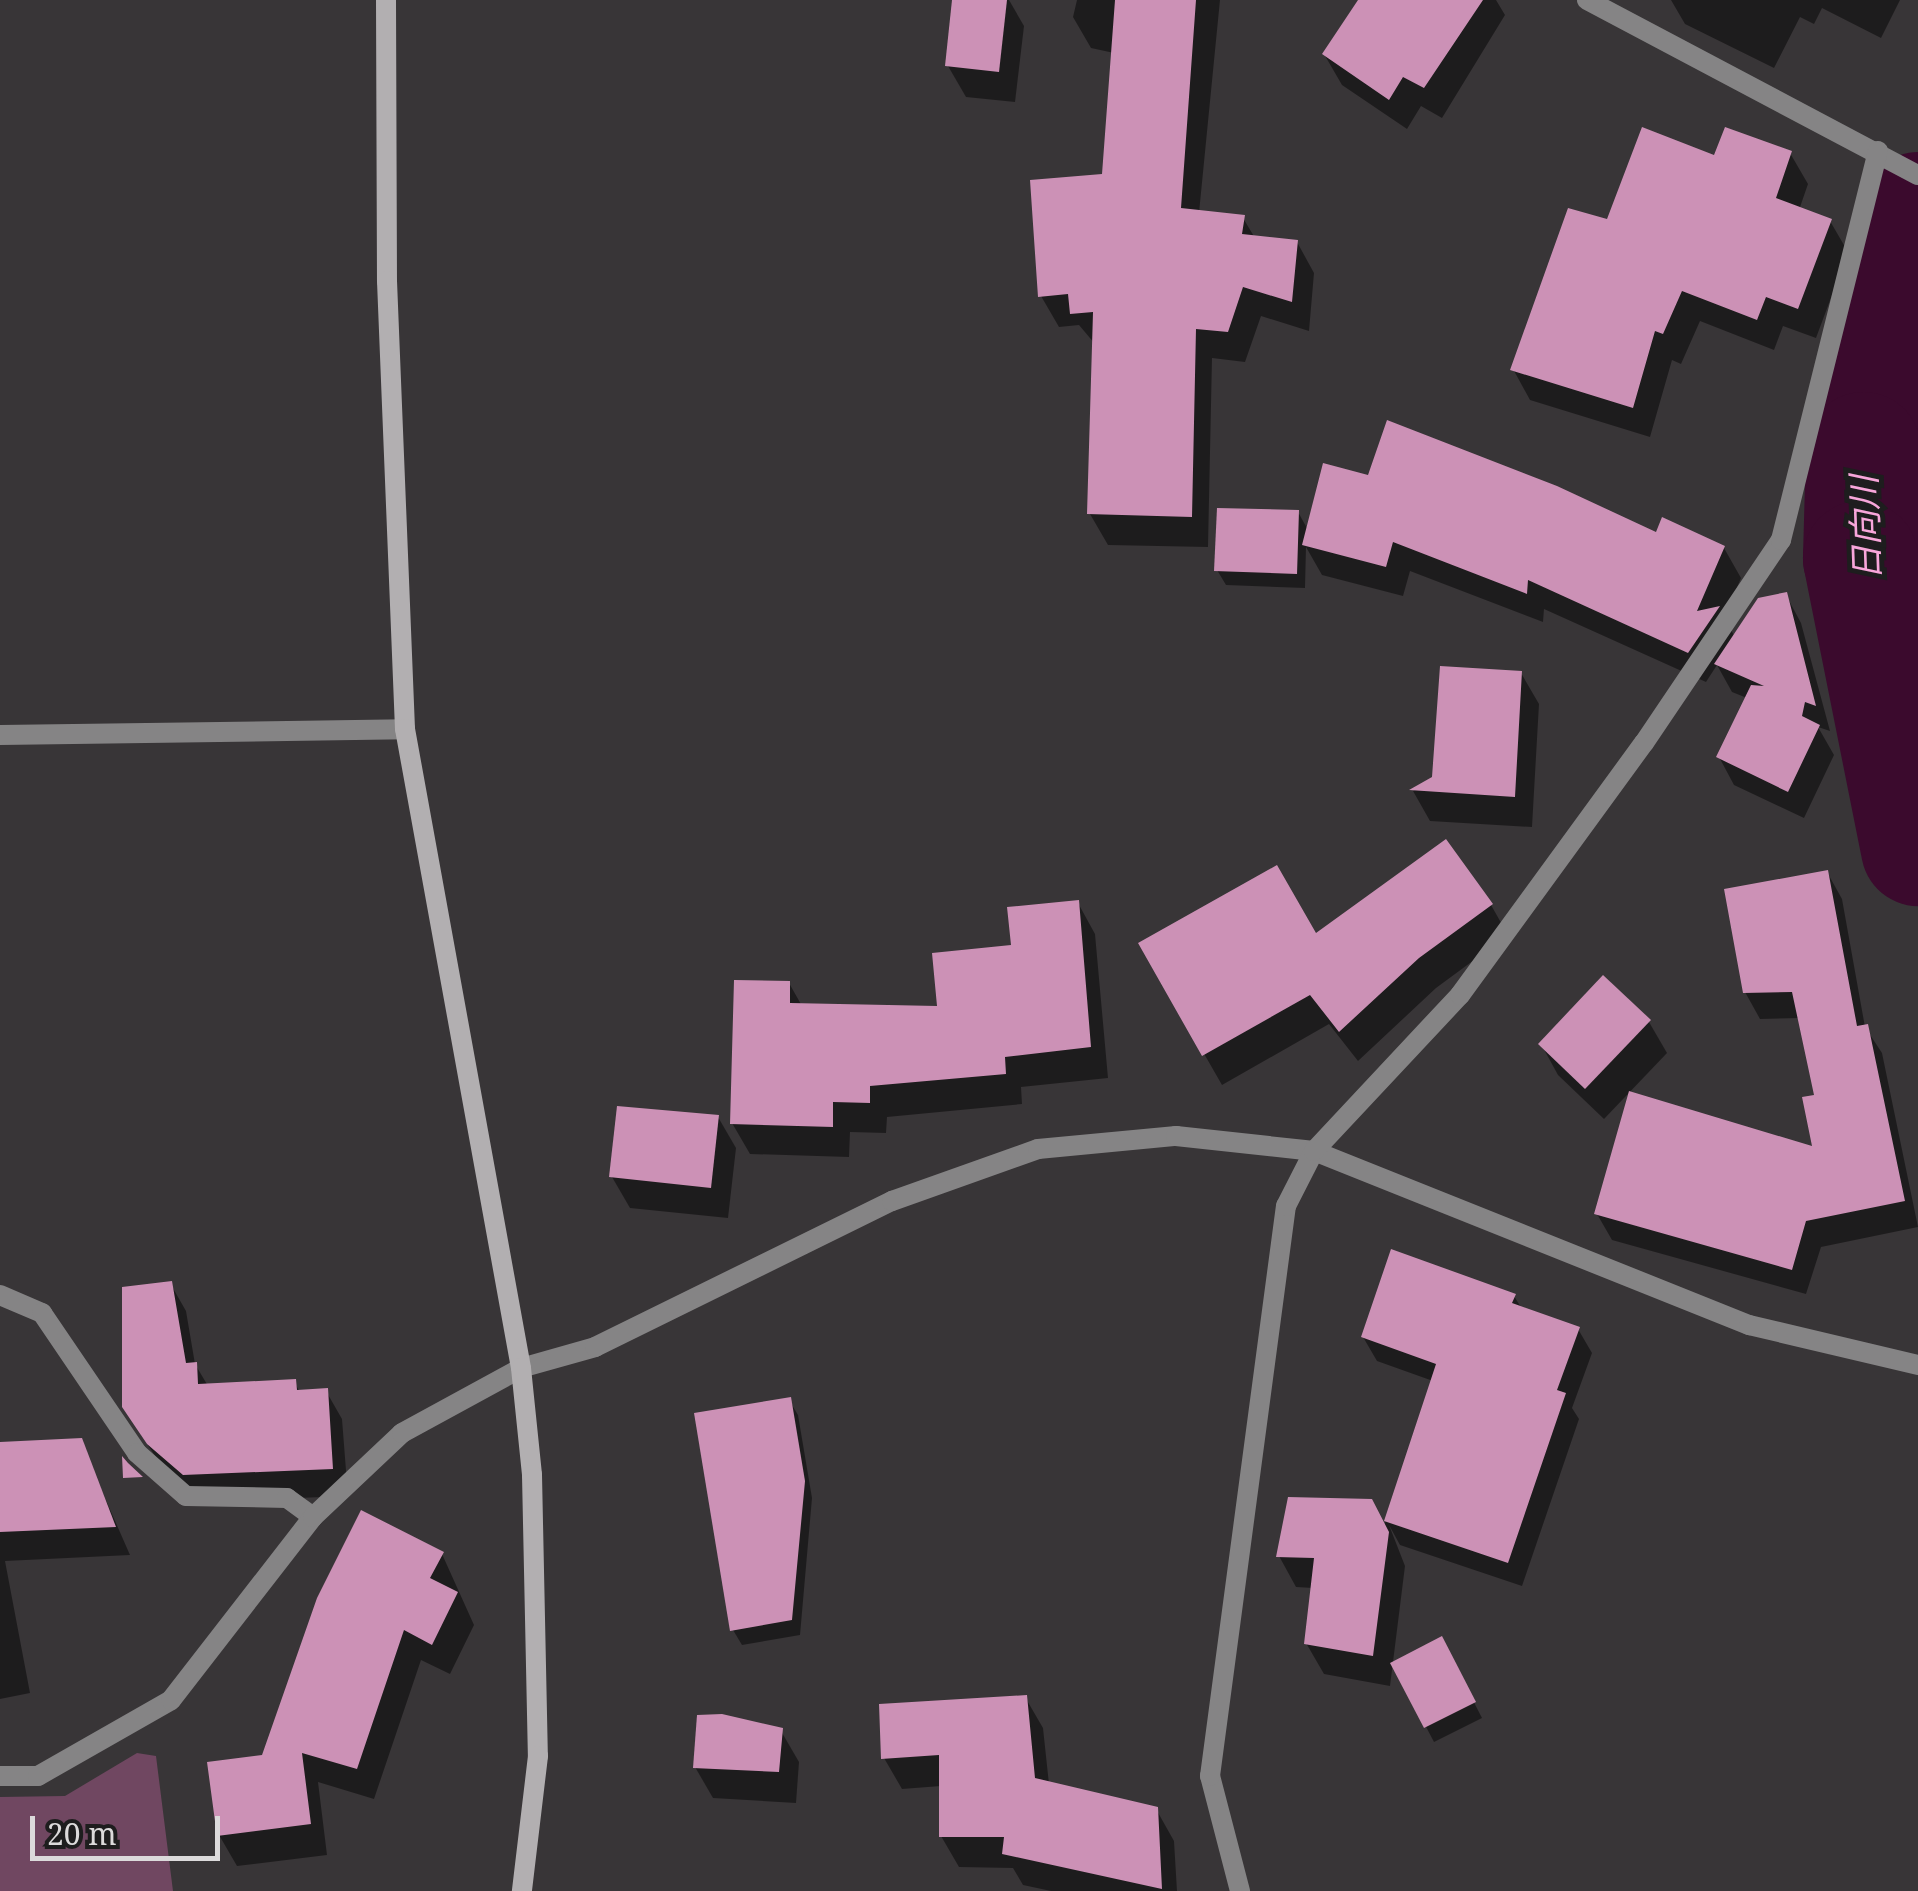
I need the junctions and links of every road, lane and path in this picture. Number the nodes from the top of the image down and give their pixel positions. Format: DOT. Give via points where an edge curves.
graph roads {
  1 [pos="386,0"];
  2 [pos="1587,0"];
  3 [pos="1878,151"];
  4 [pos="1918,175"];
  5 [pos="405,729"];
  6 [pos="0,735"];
  7 [pos="1314,1151"];
  8 [pos="0,1295"];
  9 [pos="1918,1365"];
  10 [pos="521,1368"];
  11 [pos="313,1517"];
  12 [pos="0,1776"];
  13 [pos="522,1891"];
  14 [pos="1240,1891"];
  1 -- 5 [label="street" via="387,281"];
  2 -- 3 [label="street"];
  3 -- 4 [label="street"];
  3 -- 7 [label="street" via="1781,540 1644,743 1460,995"];
  5 -- 6 [label="street"];
  5 -- 10 [label="street"];
  7 -- 9 [label="street" via="1749,1324"];
  7 -- 10 [label="street" via="1176,1136 1038,1149 892,1201 595,1347"];
  7 -- 14 [label="street" via="1286,1206 1210,1776"];
  8 -- 11 [label="street" via="42,1312 137,1453 186,1496 287,1498"];
  10 -- 11 [label="street" via="402,1433"];
  10 -- 13 [label="street" via="532,1475 538,1756"];
  11 -- 12 [label="street" via="171,1700 38,1776"];
}
